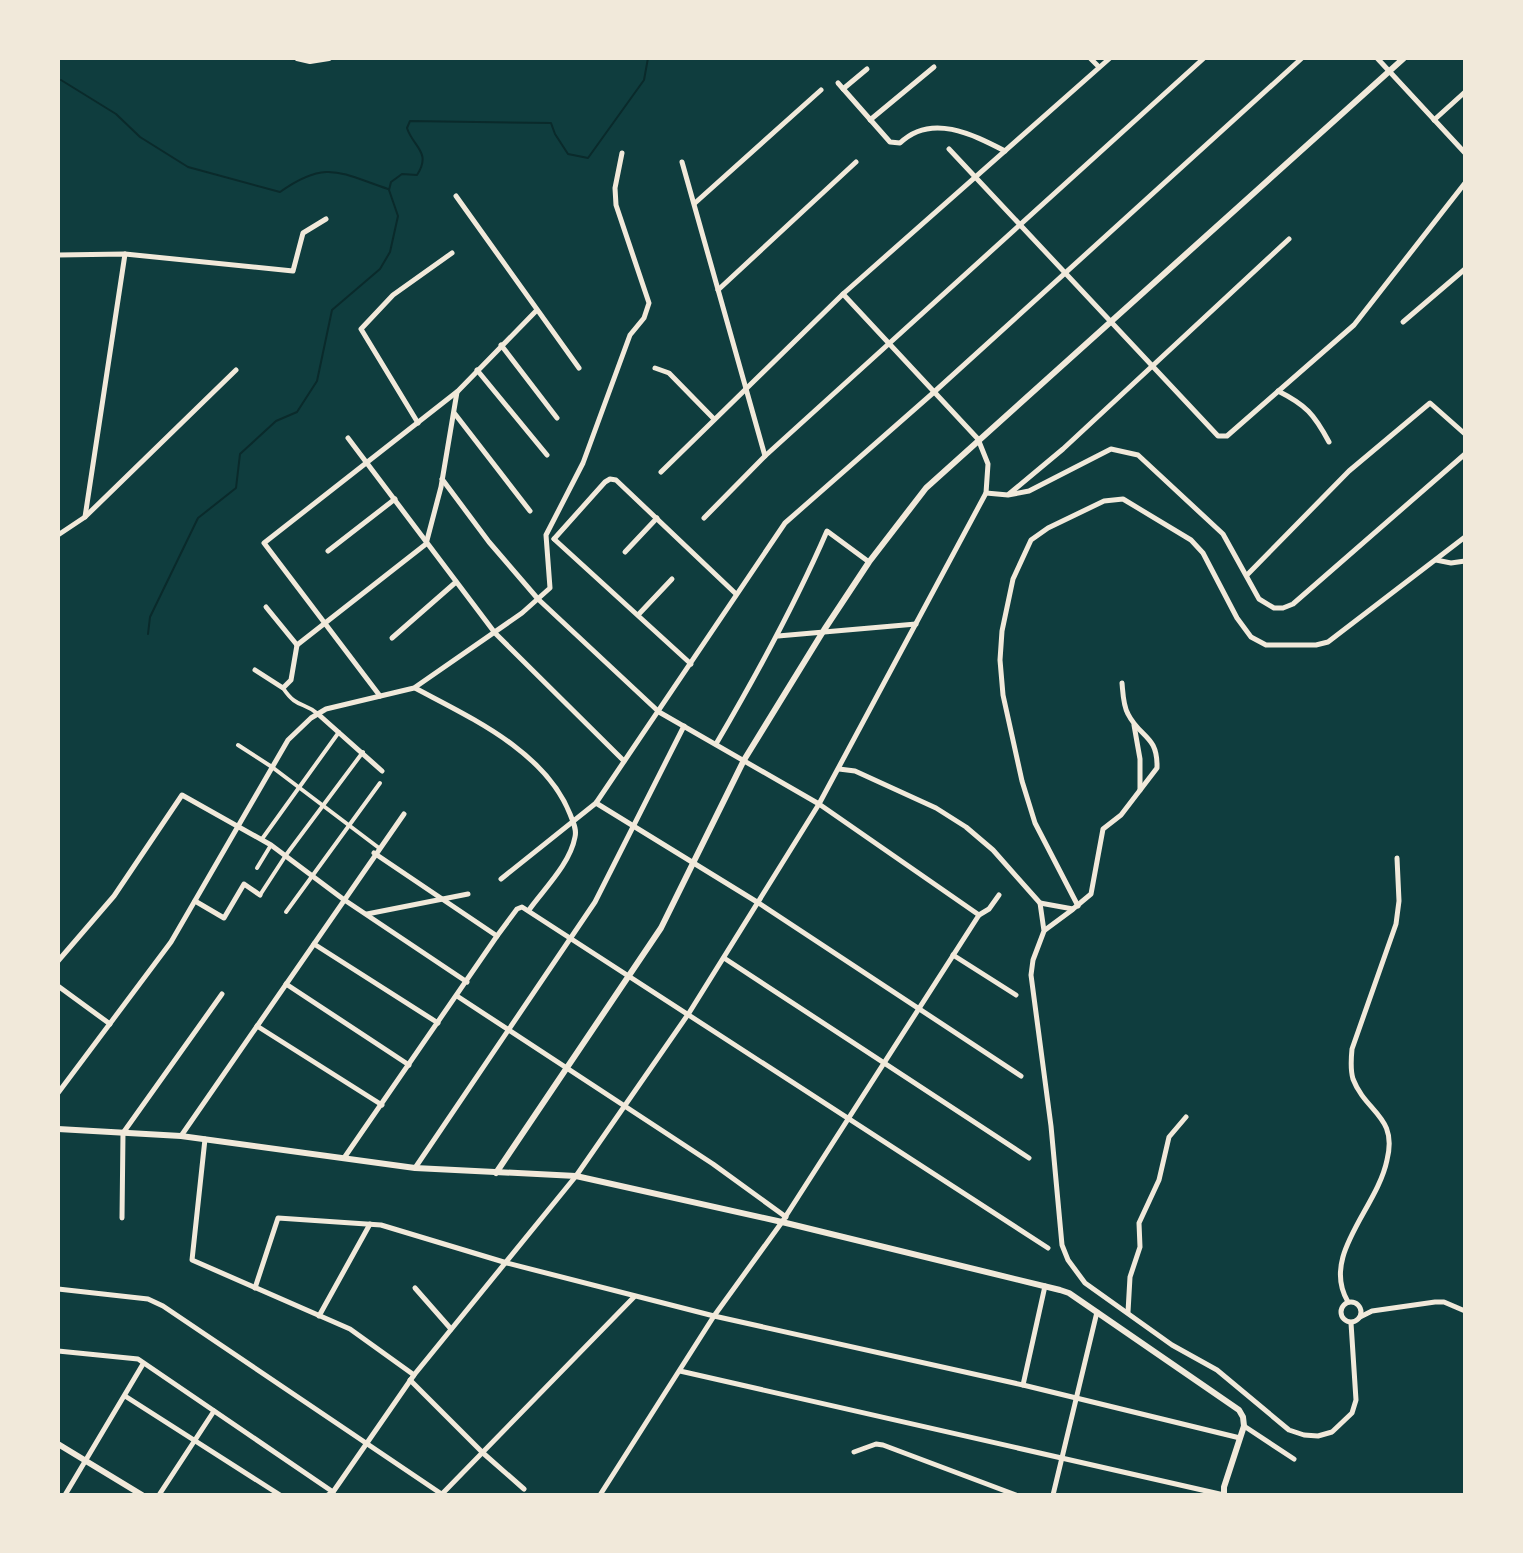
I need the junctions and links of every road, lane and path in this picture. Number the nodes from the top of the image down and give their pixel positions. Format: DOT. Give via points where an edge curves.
graph roads {
  1 [pos="297,58"];
  2 [pos="329,58"];
  3 [pos="1090,58"];
  4 [pos="1110,58"];
  5 [pos="1204,58"];
  6 [pos="1302,58"];
  7 [pos="1377,58"];
  8 [pos="1404,58"];
  9 [pos="934,67"];
  10 [pos="1099,67"];
  11 [pos="867,69"];
  12 [pos="1389,71"];
  13 [pos="821,90"];
  14 [pos="1465,92"];
  15 [pos="870,120"];
  16 [pos="1434,120"];
  17 [pos="949,149"];
  18 [pos="1005,152"];
  19 [pos="622,153"];
  20 [pos="1465,153"];
  21 [pos="682,162"];
  22 [pos="856,162"];
  23 [pos="976,177"];
  24 [pos="1465,183"];
  25 [pos="456,196"];
  26 [pos="695,203"];
  27 [pos="326,219"];
  28 [pos="1021,226"];
  29 [pos="1289,239"];
  30 [pos="452,253"];
  31 [pos="125,254"];
  32 [pos="58,255"];
  33 [pos="1465,269"];
  34 [pos="1063,273"];
  35 [pos="718,290"];
  36 [pos="843,294"];
  37 [pos="536,311"];
  38 [pos="1109,322"];
  39 [pos="1403,322"];
  40 [pos="889,344"];
  41 [pos="501,345"];
  42 [pos="1153,366"];
  43 [pos="579,368"];
  44 [pos="655,368"];
  45 [pos="236,370"];
  46 [pos="477,370"];
  47 [pos="747,387"];
  48 [pos="458,391"];
  49 [pos="1278,391"];
  50 [pos="933,393"];
  51 [pos="454,412"];
  52 [pos="557,418"];
  53 [pos="714,419"];
  54 [pos="418,423"];
  55 [pos="1465,434"];
  56 [pos="348,438"];
  57 [pos="978,439"];
  58 [pos="1329,442"];
  59 [pos="1465,454"];
  60 [pos="547,455"];
  61 [pos="765,456"];
  62 [pos="369,463"];
  63 [pos="661,472"];
  64 [pos="442,479"];
  65 [pos="986,493"];
  66 [pos="1008,495"];
  67 [pos="395,499"];
  68 [pos="530,511"];
  69 [pos="85,517"];
  70 [pos="657,518"];
  71 [pos="704,518"];
  72 [pos="58,535"];
  73 [pos="546,535"];
  74 [pos="1465,537"];
  75 [pos="554,539"];
  76 [pos="426,544"];
  77 [pos="328,551"];
  78 [pos="625,552"];
  79 [pos="1435,560"];
  80 [pos="1465,561"];
  81 [pos="869,562"];
  82 [pos="1247,575"];
  83 [pos="672,579"];
  84 [pos="456,582"];
  85 [pos="735,593"];
  86 [pos="538,599"];
  87 [pos="266,607"];
  88 [pos="638,615"];
  89 [pos="326,624"];
  90 [pos="917,624"];
  91 [pos="824,630"];
  92 [pos="495,633"];
  93 [pos="778,636"];
  94 [pos="392,638"];
  95 [pos="297,645"];
  96 [pos="691,664"];
  97 [pos="255,670"];
  98 [pos="1122,683"];
  99 [pos="283,688"];
  100 [pos="414,688"];
  101 [pos="380,696"];
  102 [pos="659,712"];
  103 [pos="318,714"];
  104 [pos="1134,724"];
  105 [pos="685,726"];
  106 [pos="339,732"];
  107 [pos="716,744"];
  108 [pos="238,745"];
  109 [pos="363,752"];
  110 [pos="744,760"];
  111 [pos="624,761"];
  112 [pos="272,767"];
  113 [pos="839,769"];
  114 [pos="382,771"];
  115 [pos="380,783"];
  116 [pos="299,788"];
  117 [pos="1140,790"];
  118 [pos="596,803"];
  119 [pos="819,804"];
  120 [pos="323,806"];
  121 [pos="404,814"];
  122 [pos="573,821"];
  123 [pos="238,825"];
  124 [pos="349,826"];
  125 [pos="635,827"];
  126 [pos="262,839"];
  127 [pos="271,845"];
  128 [pos="376,851"];
  129 [pos="286,855"];
  130 [pos="1397,858"];
  131 [pos="694,862"];
  132 [pos="257,868"];
  133 [pos="313,876"];
  134 [pos="501,879"];
  135 [pos="468,894"];
  136 [pos="260,895"];
  137 [pos="999,895"];
  138 [pos="343,899"];
  139 [pos="442,899"];
  140 [pos="195,901"];
  141 [pos="757,902"];
  142 [pos="1040,903"];
  143 [pos="1075,907"];
  144 [pos="529,910"];
  145 [pos="286,912"];
  146 [pos="366,914"];
  147 [pos="979,915"];
  148 [pos="1044,931"];
  149 [pos="497,936"];
  150 [pos="571,937"];
  151 [pos="314,944"];
  152 [pos="953,955"];
  153 [pos="724,958"];
  154 [pos="58,961"];
  155 [pos="631,975"];
  156 [pos="467,982"];
  157 [pos="286,984"];
  158 [pos="58,986"];
  159 [pos="222,994"];
  160 [pos="1016,995"];
  161 [pos="457,996"];
  162 [pos="919,1009"];
  163 [pos="689,1013"];
  164 [pos="438,1023"];
  165 [pos="110,1024"];
  166 [pos="257,1026"];
  167 [pos="509,1029"];
  168 [pos="884,1063"];
  169 [pos="409,1065"];
  170 [pos="567,1068"];
  171 [pos="1021,1076"];
  172 [pos="58,1093"];
  173 [pos="382,1105"];
  174 [pos="624,1107"];
  175 [pos="1186,1117"];
  176 [pos="848,1119"];
  177 [pos="58,1129"];
  178 [pos="123,1133"];
  179 [pos="181,1136"];
  180 [pos="205,1139"];
  181 [pos="344,1158"];
  182 [pos="1029,1158"];
  183 [pos="415,1168"];
  184 [pos="496,1173"];
  185 [pos="576,1176"];
  186 [pos="122,1218"];
  187 [pos="784,1219"];
  188 [pos="370,1224"];
  189 [pos="1048,1248"];
  190 [pos="507,1263"];
  191 [pos="1045,1286"];
  192 [pos="255,1288"];
  193 [pos="415,1288"];
  194 [pos="58,1289"];
  195 [pos="634,1297"];
  196 [pos="1348,1302"];
  197 [pos="1360,1308"];
  198 [pos="1372,1311"];
  199 [pos="1465,1311"];
  200 [pos="1097,1312"];
  201 [pos="1128,1313"];
  202 [pos="319,1316"];
  203 [pos="714,1316"];
  204 [pos="1360,1317"];
  205 [pos="1351,1323"];
  206 [pos="451,1330"];
  207 [pos="58,1351"];
  208 [pos="143,1364"];
  209 [pos="680,1371"];
  210 [pos="412,1377"];
  211 [pos="1023,1385"];
  212 [pos="125,1396"];
  213 [pos="1077,1399"];
  214 [pos="214,1411"];
  215 [pos="1244,1426"];
  216 [pos="1240,1438"];
  217 [pos="195,1442"];
  218 [pos="367,1442"];
  219 [pos="58,1444"];
  220 [pos="854,1452"];
  221 [pos="483,1453"];
  222 [pos="85,1459"];
  223 [pos="1061,1459"];
  224 [pos="1294,1459"];
  225 [pos="524,1489"];
  226 [pos="331,1493"];
  227 [pos="65,1495"];
  228 [pos="142,1495"];
  229 [pos="159,1495"];
  230 [pos="280,1495"];
  231 [pos="442,1495"];
  232 [pos="600,1495"];
  233 [pos="1016,1495"];
  234 [pos="1053,1495"];
  235 [pos="1225,1495"];
  1 -- 2 [label="street"];
  3 -- 10 [label="street"];
  4 -- 10 [label="street"];
  5 -- 28 [label="street"];
  6 -- 34 [label="street"];
  7 -- 12 [label="street"];
  8 -- 12 [label="street"];
  9 -- 15 [label="street"];
  10 -- 18 [label="street"];
  11 -- 15 [label="street" via="841,86"];
  12 -- 16 [label="street"];
  12 -- 38 [label="street"];
  13 -- 26 [label="street"];
  14 -- 16 [label="street"];
  15 -- 18 [label="street" via="890,142 900,143 928,127 956,129"];
  16 -- 20 [label="street"];
  17 -- 23 [label="street"];
  18 -- 23 [label="street"];
  19 -- 73 [label="street" via="616,205 649,303 630,335 583,463"];
  21 -- 26 [label="street"];
  22 -- 35 [label="street"];
  23 -- 28 [label="street"];
  23 -- 36 [label="street"];
  24 -- 49 [label="street" via="1354,325"];
  25 -- 37 [label="street"];
  26 -- 35 [label="street"];
  27 -- 31 [label="street" via="303,233 293,271"];
  28 -- 34 [label="street"];
  28 -- 40 [label="street"];
  29 -- 42 [label="street"];
  30 -- 54 [label="street" via="393,295 361,329"];
  31 -- 32 [label="street"];
  31 -- 69 [label="street"];
  33 -- 39 [label="street"];
  34 -- 38 [label="street"];
  34 -- 50 [label="street"];
  35 -- 47 [label="street"];
  36 -- 40 [label="street"];
  36 -- 47 [label="street"];
  37 -- 41 [label="street"];
  37 -- 43 [label="street"];
  38 -- 42 [label="street"];
  38 -- 57 [label="street"];
  40 -- 50 [label="street"];
  40 -- 61 [label="street"];
  41 -- 46 [label="street"];
  41 -- 52 [label="street"];
  42 -- 49 [label="street" via="1218,436 1227,436"];
  42 -- 66 [label="street"];
  44 -- 53 [label="street" via="669,373"];
  45 -- 69 [label="street"];
  46 -- 48 [label="street"];
  46 -- 60 [label="street"];
  47 -- 53 [label="street"];
  47 -- 61 [label="street"];
  48 -- 51 [label="street"];
  48 -- 54 [label="street"];
  49 -- 58 [label="street" via="1302,403"];
  50 -- 57 [label="street"];
  50 -- 85 [label="street" via="785,523"];
  51 -- 64 [label="street"];
  51 -- 68 [label="street"];
  53 -- 63 [label="street"];
  54 -- 62 [label="street"];
  55 -- 82 [label="street" via="1430,403 1349,471"];
  56 -- 62 [label="street"];
  57 -- 65 [label="street" via="988,464"];
  57 -- 81 [label="street" via="926,488"];
  59 -- 82 [label="street" via="1293,604 1266,605"];
  61 -- 71 [label="street"];
  62 -- 67 [label="street"];
  62 -- 89 [label="street" via="264,543"];
  64 -- 76 [label="street"];
  64 -- 86 [label="street"];
  65 -- 66 [label="street"];
  65 -- 90 [label="street"];
  66 -- 82 [label="street" via="1029,491 1111,449 1138,455 1223,534"];
  67 -- 76 [label="street"];
  67 -- 77 [label="street"];
  69 -- 72 [label="street"];
  70 -- 75 [label="street" via="610,479"];
  70 -- 78 [label="street"];
  70 -- 85 [label="street"];
  73 -- 75 [label="street"];
  73 -- 86 [label="street" via="550,588"];
  74 -- 79 [label="street"];
  75 -- 88 [label="street"];
  76 -- 84 [label="street"];
  76 -- 89 [label="street"];
  79 -- 80 [label="street"];
  79 -- 143 [label="street" via="1328,642 1266,645 1251,637 1237,618 1191,540 1123,499 1104,501 1031,540 1013,579 1002,631 1003,695 1035,823"];
  81 -- 91 [label="street"];
  81 -- 93 [label="street" via="827,531"];
  83 -- 88 [label="street"];
  84 -- 92 [label="street"];
  84 -- 94 [label="street"];
  85 -- 96 [label="street"];
  86 -- 92 [label="street"];
  86 -- 102 [label="street"];
  87 -- 95 [label="street"];
  88 -- 96 [label="street"];
  89 -- 95 [label="street"];
  89 -- 101 [label="street"];
  90 -- 91 [label="street"];
  90 -- 113 [label="street"];
  91 -- 93 [label="street"];
  91 -- 110 [label="street"];
  92 -- 100 [label="street"];
  92 -- 111 [label="street"];
  93 -- 107 [label="street"];
  95 -- 99 [label="street" via="291,680"];
  96 -- 102 [label="street"];
  97 -- 99 [label="street"];
  98 -- 104 [label="street" via="1126,711"];
  99 -- 103 [label="street" via="296,704"];
  100 -- 101 [label="street"];
  100 -- 122 [label="street" via="469,717 526,757 557,788"];
  101 -- 103 [label="street"];
  102 -- 105 [label="street"];
  102 -- 111 [label="street"];
  103 -- 106 [label="street"];
  103 -- 112 [label="street" via="288,740"];
  104 -- 117 [label="street"];
  104 -- 117 [label="street" via="1154,744 1158,758 1157,768"];
  105 -- 107 [label="street"];
  105 -- 125 [label="street"];
  106 -- 109 [label="street"];
  106 -- 116 [label="street"];
  107 -- 110 [label="street"];
  108 -- 112 [label="street"];
  109 -- 114 [label="street"];
  109 -- 120 [label="street"];
  110 -- 119 [label="street"];
  110 -- 131 [label="street"];
  111 -- 118 [label="street"];
  112 -- 116 [label="street"];
  112 -- 123 [label="street"];
  113 -- 119 [label="street"];
  113 -- 142 [label="street" via="855,771 966,827"];
  115 -- 124 [label="street"];
  116 -- 120 [label="street"];
  116 -- 126 [label="street"];
  117 -- 143 [label="street" via="1103,829 1091,894"];
  118 -- 122 [label="street"];
  118 -- 125 [label="street"];
  119 -- 141 [label="street"];
  119 -- 147 [label="street"];
  120 -- 124 [label="street"];
  120 -- 129 [label="street"];
  121 -- 128 [label="street"];
  122 -- 134 [label="street"];
  122 -- 144 [label="street" via="573,845"];
  123 -- 126 [label="street"];
  123 -- 140 [label="street"];
  123 -- 154 [label="street" via="187,796 178,798 114,896"];
  124 -- 128 [label="street"];
  124 -- 133 [label="street"];
  125 -- 131 [label="street"];
  125 -- 150 [label="street"];
  126 -- 127 [label="street"];
  127 -- 129 [label="street"];
  127 -- 132 [label="street"];
  128 -- 138 [label="street"];
  128 -- 139 [label="street"];
  129 -- 133 [label="street"];
  129 -- 136 [label="street"];
  130 -- 196 [label="street" via="1396,924 1351,1065 1357,1088 1384,1120 1390,1147 1378,1190 1340,1261 1340,1285"];
  131 -- 141 [label="street"];
  131 -- 155 [label="street"];
  133 -- 138 [label="street"];
  133 -- 145 [label="street"];
  135 -- 139 [label="street"];
  136 -- 140 [label="street" via="244,884 224,918"];
  137 -- 147 [label="street"];
  138 -- 146 [label="street"];
  138 -- 151 [label="street"];
  139 -- 146 [label="street"];
  139 -- 149 [label="street"];
  140 -- 165 [label="street"];
  141 -- 153 [label="street"];
  141 -- 162 [label="street"];
  142 -- 143 [label="street"];
  142 -- 148 [label="street"];
  143 -- 148 [label="street"];
  144 -- 149 [label="street" via="517,909"];
  144 -- 150 [label="street"];
  146 -- 156 [label="street"];
  147 -- 152 [label="street"];
  148 -- 201 [label="street" via="1031,975 1062,1245 1085,1283"];
  149 -- 156 [label="street"];
  150 -- 155 [label="street"];
  150 -- 167 [label="street"];
  151 -- 157 [label="street"];
  151 -- 164 [label="street"];
  152 -- 160 [label="street"];
  152 -- 162 [label="street"];
  153 -- 163 [label="street"];
  153 -- 168 [label="street"];
  155 -- 163 [label="street"];
  155 -- 170 [label="street"];
  156 -- 161 [label="street"];
  157 -- 166 [label="street"];
  157 -- 169 [label="street"];
  158 -- 165 [label="street"];
  159 -- 178 [label="street"];
  161 -- 164 [label="street"];
  161 -- 167 [label="street"];
  162 -- 168 [label="street"];
  162 -- 171 [label="street"];
  163 -- 174 [label="street"];
  163 -- 176 [label="street"];
  164 -- 169 [label="street"];
  165 -- 172 [label="street"];
  166 -- 173 [label="street"];
  166 -- 179 [label="street"];
  167 -- 170 [label="street"];
  167 -- 183 [label="street"];
  168 -- 176 [label="street"];
  168 -- 182 [label="street"];
  169 -- 173 [label="street"];
  170 -- 174 [label="street"];
  170 -- 184 [label="street"];
  173 -- 181 [label="street"];
  174 -- 185 [label="street"];
  174 -- 187 [label="street" via="713,1164"];
  175 -- 201 [label="street" via="1169,1137 1159,1180 1139,1223"];
  176 -- 187 [label="street"];
  176 -- 189 [label="street"];
  177 -- 178 [label="street"];
  178 -- 179 [label="street"];
  178 -- 186 [label="street"];
  179 -- 180 [label="street"];
  180 -- 181 [label="street"];
  180 -- 192 [label="street" via="192,1260"];
  181 -- 183 [label="street"];
  183 -- 184 [label="street"];
  184 -- 185 [label="street"];
  185 -- 187 [label="street"];
  185 -- 190 [label="street"];
  187 -- 191 [label="street"];
  187 -- 203 [label="street"];
  188 -- 190 [label="street"];
  188 -- 192 [label="street" via="278,1218"];
  188 -- 202 [label="street"];
  190 -- 195 [label="street"];
  190 -- 206 [label="street"];
  191 -- 200 [label="street" via="1069,1293"];
  191 -- 211 [label="street"];
  192 -- 202 [label="street"];
  193 -- 206 [label="street"];
  194 -- 218 [label="street" via="148,1299 163,1306"];
  195 -- 203 [label="street"];
  195 -- 221 [label="street"];
  196 -- 197 [label="street"];
  196 -- 205 [label="street" via="1340,1311"];
  197 -- 198 [label="street"];
  197 -- 204 [label="street"];
  198 -- 199 [label="street" via="1435,1302"];
  198 -- 204 [label="street"];
  200 -- 213 [label="street"];
  200 -- 215 [label="street" via="1239,1410"];
  201 -- 205 [label="street" via="1217,1370 1289,1430 1318,1436 1343,1424 1356,1400"];
  202 -- 210 [label="street" via="350,1329"];
  203 -- 209 [label="street"];
  203 -- 211 [label="street"];
  204 -- 205 [label="street"];
  206 -- 210 [label="street"];
  207 -- 208 [label="street" via="133,1357"];
  208 -- 212 [label="street"];
  208 -- 214 [label="street"];
  209 -- 223 [label="street"];
  209 -- 232 [label="street"];
  210 -- 218 [label="street"];
  210 -- 221 [label="street"];
  211 -- 213 [label="street"];
  212 -- 217 [label="street"];
  212 -- 222 [label="street"];
  213 -- 216 [label="street"];
  213 -- 223 [label="street"];
  214 -- 217 [label="street"];
  214 -- 226 [label="street"];
  215 -- 216 [label="street"];
  215 -- 224 [label="street"];
  216 -- 235 [label="street"];
  217 -- 229 [label="street"];
  217 -- 230 [label="street"];
  218 -- 226 [label="street"];
  218 -- 231 [label="street"];
  219 -- 222 [label="street"];
  220 -- 233 [label="street" via="883,1445"];
  221 -- 225 [label="street"];
  221 -- 231 [label="street"];
  222 -- 227 [label="street"];
  222 -- 228 [label="street"];
  223 -- 234 [label="street"];
  223 -- 235 [label="street"];
}
